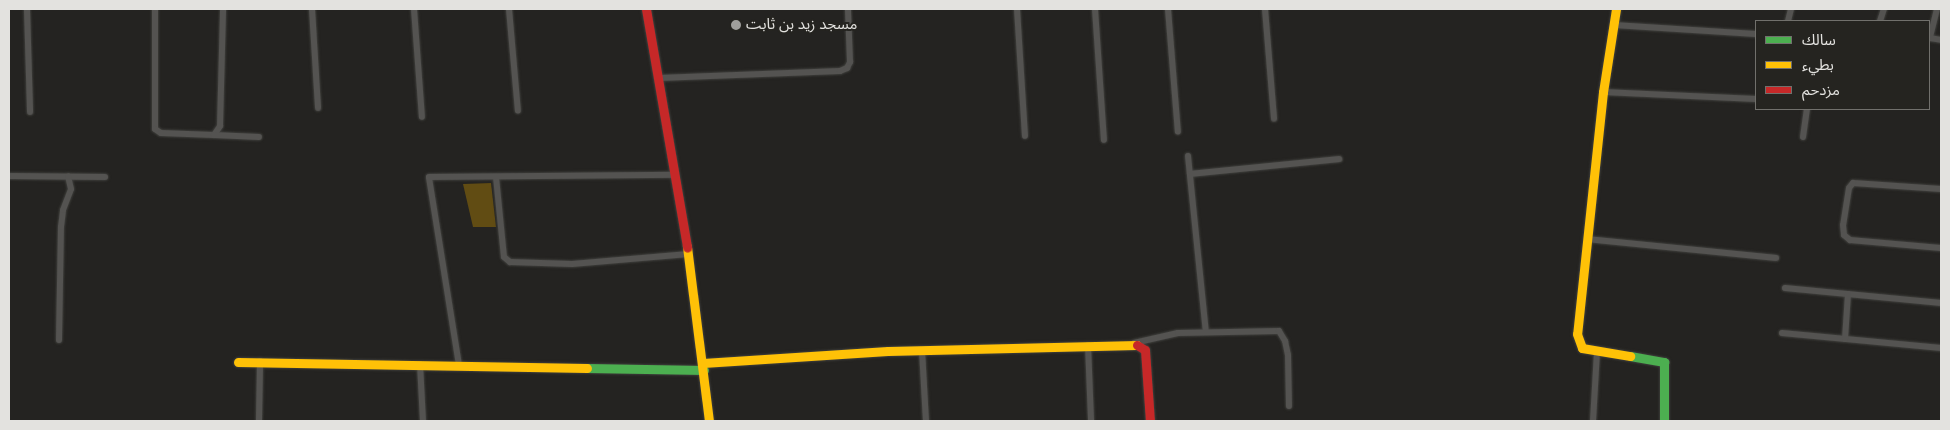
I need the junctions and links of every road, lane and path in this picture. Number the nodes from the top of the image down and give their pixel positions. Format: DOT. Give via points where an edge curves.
graph roads {
  1 [pos="28,9"];
  2 [pos="155,9"];
  3 [pos="223,9"];
  4 [pos="312,9"];
  5 [pos="414,9"];
  6 [pos="509,9"];
  7 [pos="646,9"];
  8 [pos="848,9"];
  9 [pos="1017,9"];
  10 [pos="1095,9"];
  11 [pos="1168,9"];
  12 [pos="1265,9"];
  13 [pos="1616,9"];
  14 [pos="1937,9"];
  15 [pos="1614,25"];
  16 [pos="1755,34"];
  17 [pos="1930,34"];
  18 [pos="659,78"];
  19 [pos="1603,92"];
  20 [pos="1755,99"];
  21 [pos="318,108"];
  22 [pos="518,110"];
  23 [pos="1808,110"];
  24 [pos="30,112"];
  25 [pos="422,117"];
  26 [pos="1274,119"];
  27 [pos="1178,132"];
  28 [pos="214,135"];
  29 [pos="259,136"];
  30 [pos="1025,136"];
  31 [pos="1803,137"];
  32 [pos="1104,140"];
  33 [pos="1188,156"];
  34 [pos="1339,159"];
  35 [pos="1190,174"];
  36 [pos="676,175"];
  37 [pos="9,176"];
  38 [pos="68,176"];
  39 [pos="105,177"];
  40 [pos="496,177"];
  41 [pos="1941,189"];
  42 [pos="1587,239"];
  43 [pos="1941,248"];
  44 [pos="689,254"];
  45 [pos="1776,258"];
  46 [pos="1785,288"];
  47 [pos="1848,294"];
  48 [pos="1941,304"];
  49 [pos="1206,332"];
  50 [pos="1782,333"];
  51 [pos="1844,339"];
  52 [pos="59,340"];
  53 [pos="1134,342"];
  54 [pos="1088,345"];
  55 [pos="1941,348"];
  56 [pos="922,350"];
  57 [pos="1597,351"];
  58 [pos="260,361"];
  59 [pos="238,362"];
  60 [pos="420,364"];
  61 [pos="459,365"];
  62 [pos="704,366"];
  63 [pos="1290,406"];
  64 [pos="259,421"];
  65 [pos="423,421"];
  66 [pos="709,421"];
  67 [pos="926,421"];
  68 [pos="1091,421"];
  69 [pos="1150,421"];
  70 [pos="1593,421"];
  71 [pos="1664,421"];
  1 -- 24 [label="street"];
  2 -- 28 [label="street" via="155,130"];
  3 -- 28 [label="street" via="220,126"];
  4 -- 21 [label="street"];
  5 -- 25 [label="street"];
  6 -- 22 [label="street"];
  7 -- 18 [label="street"];
  8 -- 18 [label="street" via="850,62 840,71"];
  9 -- 30 [label="street"];
  10 -- 32 [label="street"];
  11 -- 27 [label="street"];
  12 -- 26 [label="street"];
  13 -- 15 [label="street"];
  14 -- 17 [label="street"];
  15 -- 16 [label="street"];
  15 -- 19 [label="street"];
  18 -- 36 [label="street"];
  19 -- 20 [label="street"];
  19 -- 42 [label="street"];
  23 -- 31 [label="street"];
  28 -- 29 [label="street"];
  33 -- 35 [label="street"];
  34 -- 35 [label="street"];
  35 -- 49 [label="street"];
  36 -- 40 [label="street"];
  36 -- 44 [label="street"];
  37 -- 38 [label="street"];
  38 -- 39 [label="street"];
  38 -- 52 [label="street" via="71,189 61,227"];
  40 -- 44 [label="street" via="504,257 510,262 572,264"];
  40 -- 61 [label="street" via="429,177"];
  41 -- 43 [label="street" via="1853,183 1849,188 1843,225 1844,235 1850,240"];
  42 -- 45 [label="street"];
  42 -- 57 [label="street" via="1577,334 1580,347"];
  44 -- 62 [label="street"];
  46 -- 47 [label="street"];
  47 -- 48 [label="street"];
  47 -- 51 [label="street"];
  49 -- 53 [label="street" via="1158,335"];
  49 -- 63 [label="street" via="1279,331 1288,355"];
  50 -- 51 [label="street"];
  51 -- 55 [label="street"];
  53 -- 54 [label="street"];
  53 -- 69 [label="street" via="1146,350"];
  54 -- 56 [label="street"];
  54 -- 68 [label="street"];
  56 -- 62 [label="street"];
  56 -- 67 [label="street"];
  57 -- 70 [label="street"];
  57 -- 71 [label="street" via="1665,363"];
  58 -- 59 [label="street"];
  58 -- 60 [label="street"];
  58 -- 64 [label="street"];
  60 -- 61 [label="street"];
  60 -- 65 [label="street"];
  61 -- 62 [label="street"];
  62 -- 66 [label="street"];
}
